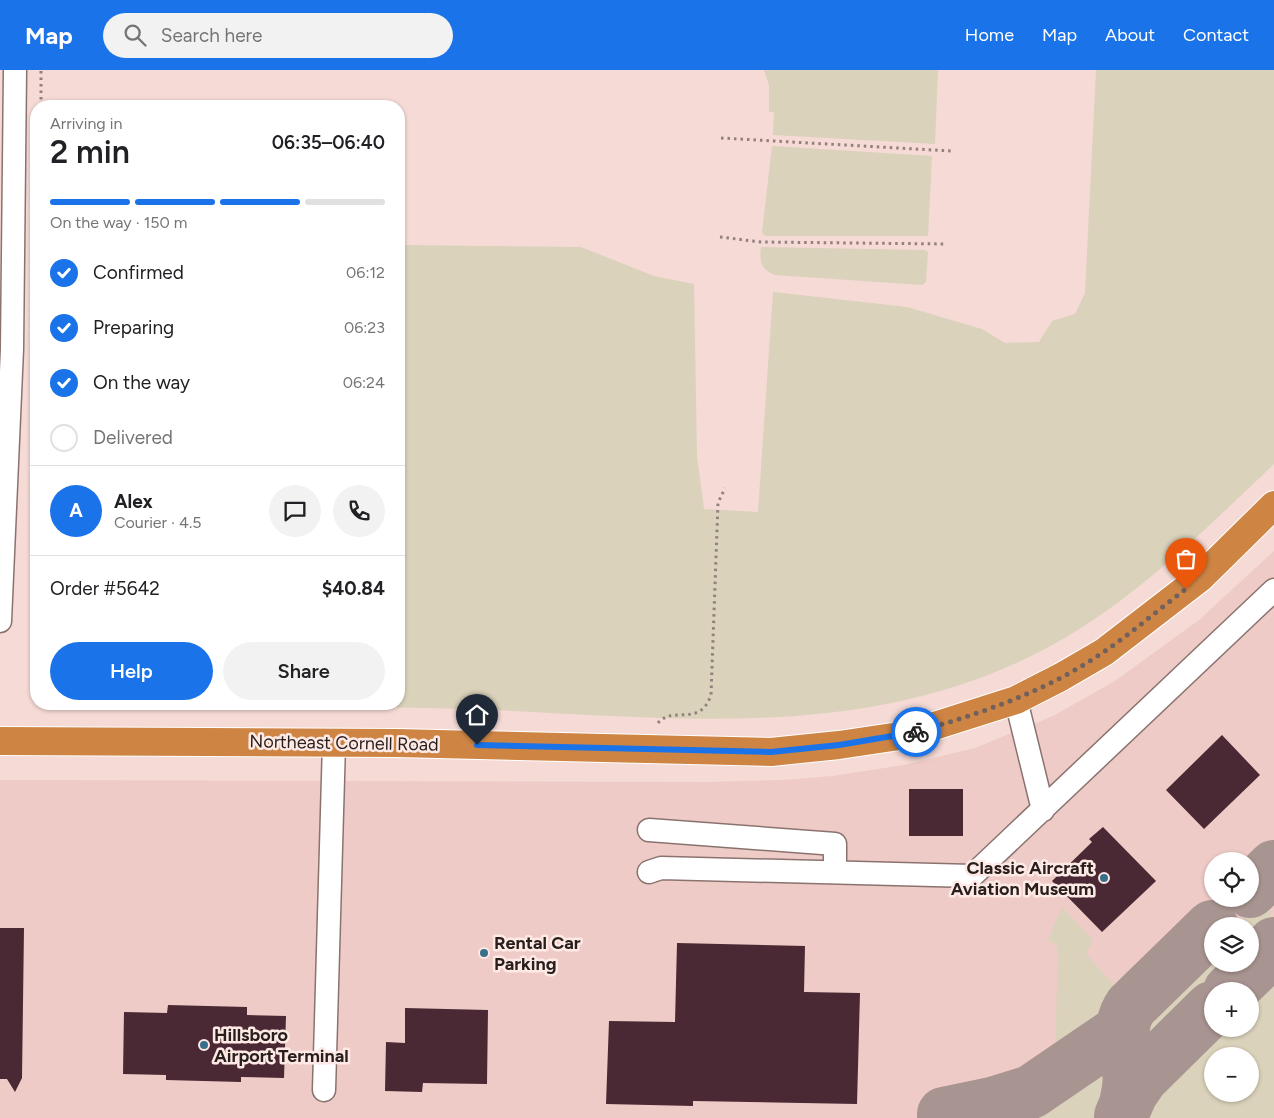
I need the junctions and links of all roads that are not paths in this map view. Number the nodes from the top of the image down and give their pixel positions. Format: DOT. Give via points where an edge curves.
graph roads {
  1 [pos="15,70"];
  2 [pos="4,436"];
  3 [pos="1274,505"];
  4 [pos="1274,590"];
  5 [pos="0,608"];
  6 [pos="0,621"];
  7 [pos="1016,700"];
  8 [pos="0,741"];
  9 [pos="334,743"];
  10 [pos="1043,810"];
  11 [pos="649,830"];
  12 [pos="835,871"];
  13 [pos="649,872"];
  14 [pos="324,1090"];
  1 -- 2 [label="street" via="12,349"];
  2 -- 5 [label="street"];
  3 -- 7 [label="highway, Northeast Cornell Road" via="1200,578 1104,652"];
  4 -- 10 [label="street"];
  5 -- 6 [label="street"];
  7 -- 9 [label="highway, Northeast Cornell Road" via="906,735 771,752"];
  7 -- 10 [label="street"];
  8 -- 9 [label="highway, Northeast Cornell Road"];
  9 -- 14 [label="street"];
  10 -- 12 [label="street" via="972,876"];
  11 -- 12 [label="street" via="835,844"];
  12 -- 13 [label="street" via="661,868"];
}
